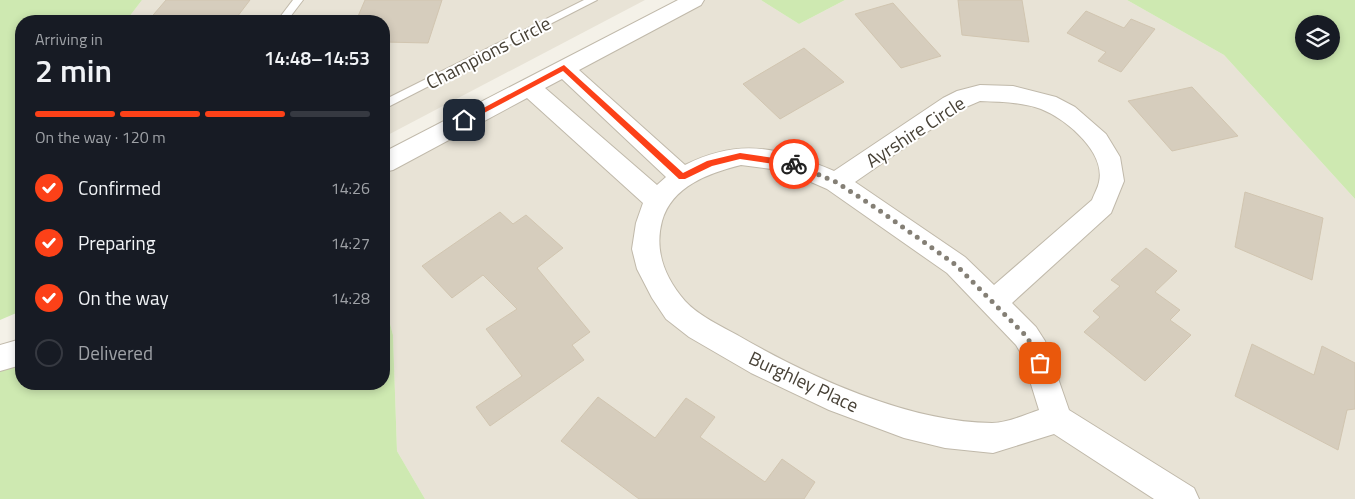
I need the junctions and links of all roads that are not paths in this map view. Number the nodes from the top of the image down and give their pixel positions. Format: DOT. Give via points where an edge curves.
graph roads {
  1 [pos="298,0"];
  2 [pos="592,0"];
  3 [pos="694,0"];
  4 [pos="287,15"];
  5 [pos="564,68"];
  6 [pos="528,86"];
  7 [pos="390,102"];
  8 [pos="390,160"];
  9 [pos="682,177"];
  10 [pos="836,182"];
  11 [pos="657,200"];
  12 [pos="994,302"];
  13 [pos="15,354"];
  14 [pos="0,358"];
  15 [pos="1057,420"];
  16 [pos="1183,499"];
  1 -- 4 [label="lane"];
  2 -- 7 [label="lane, Champions Circle"];
  3 -- 5 [label="street"];
  5 -- 6 [label="street"];
  5 -- 9 [label="street"];
  6 -- 8 [label="street"];
  6 -- 11 [label="street"];
  9 -- 10 [label="street, Burghley Place" via="710,164 740,156 789,162"];
  9 -- 11 [label="street, Burghley Place"];
  10 -- 12 [label="street, Burghley Place" via="956,265"];
  10 -- 12 [label="street, Ayrshire Circle" via="964,97 980,93 1013,94 1048,103 1067,113 1098,140 1108,157 1112,181 1102,206"];
  11 -- 15 [label="street, Burghley Place" via="645,249 650,269 662,290 676,310 699,328 761,364 829,396 904,423 945,433 993,438"];
  12 -- 15 [label="street, Burghley Place" via="1035,350"];
  13 -- 14 [label="street"];
  15 -- 16 [label="street"];
}
